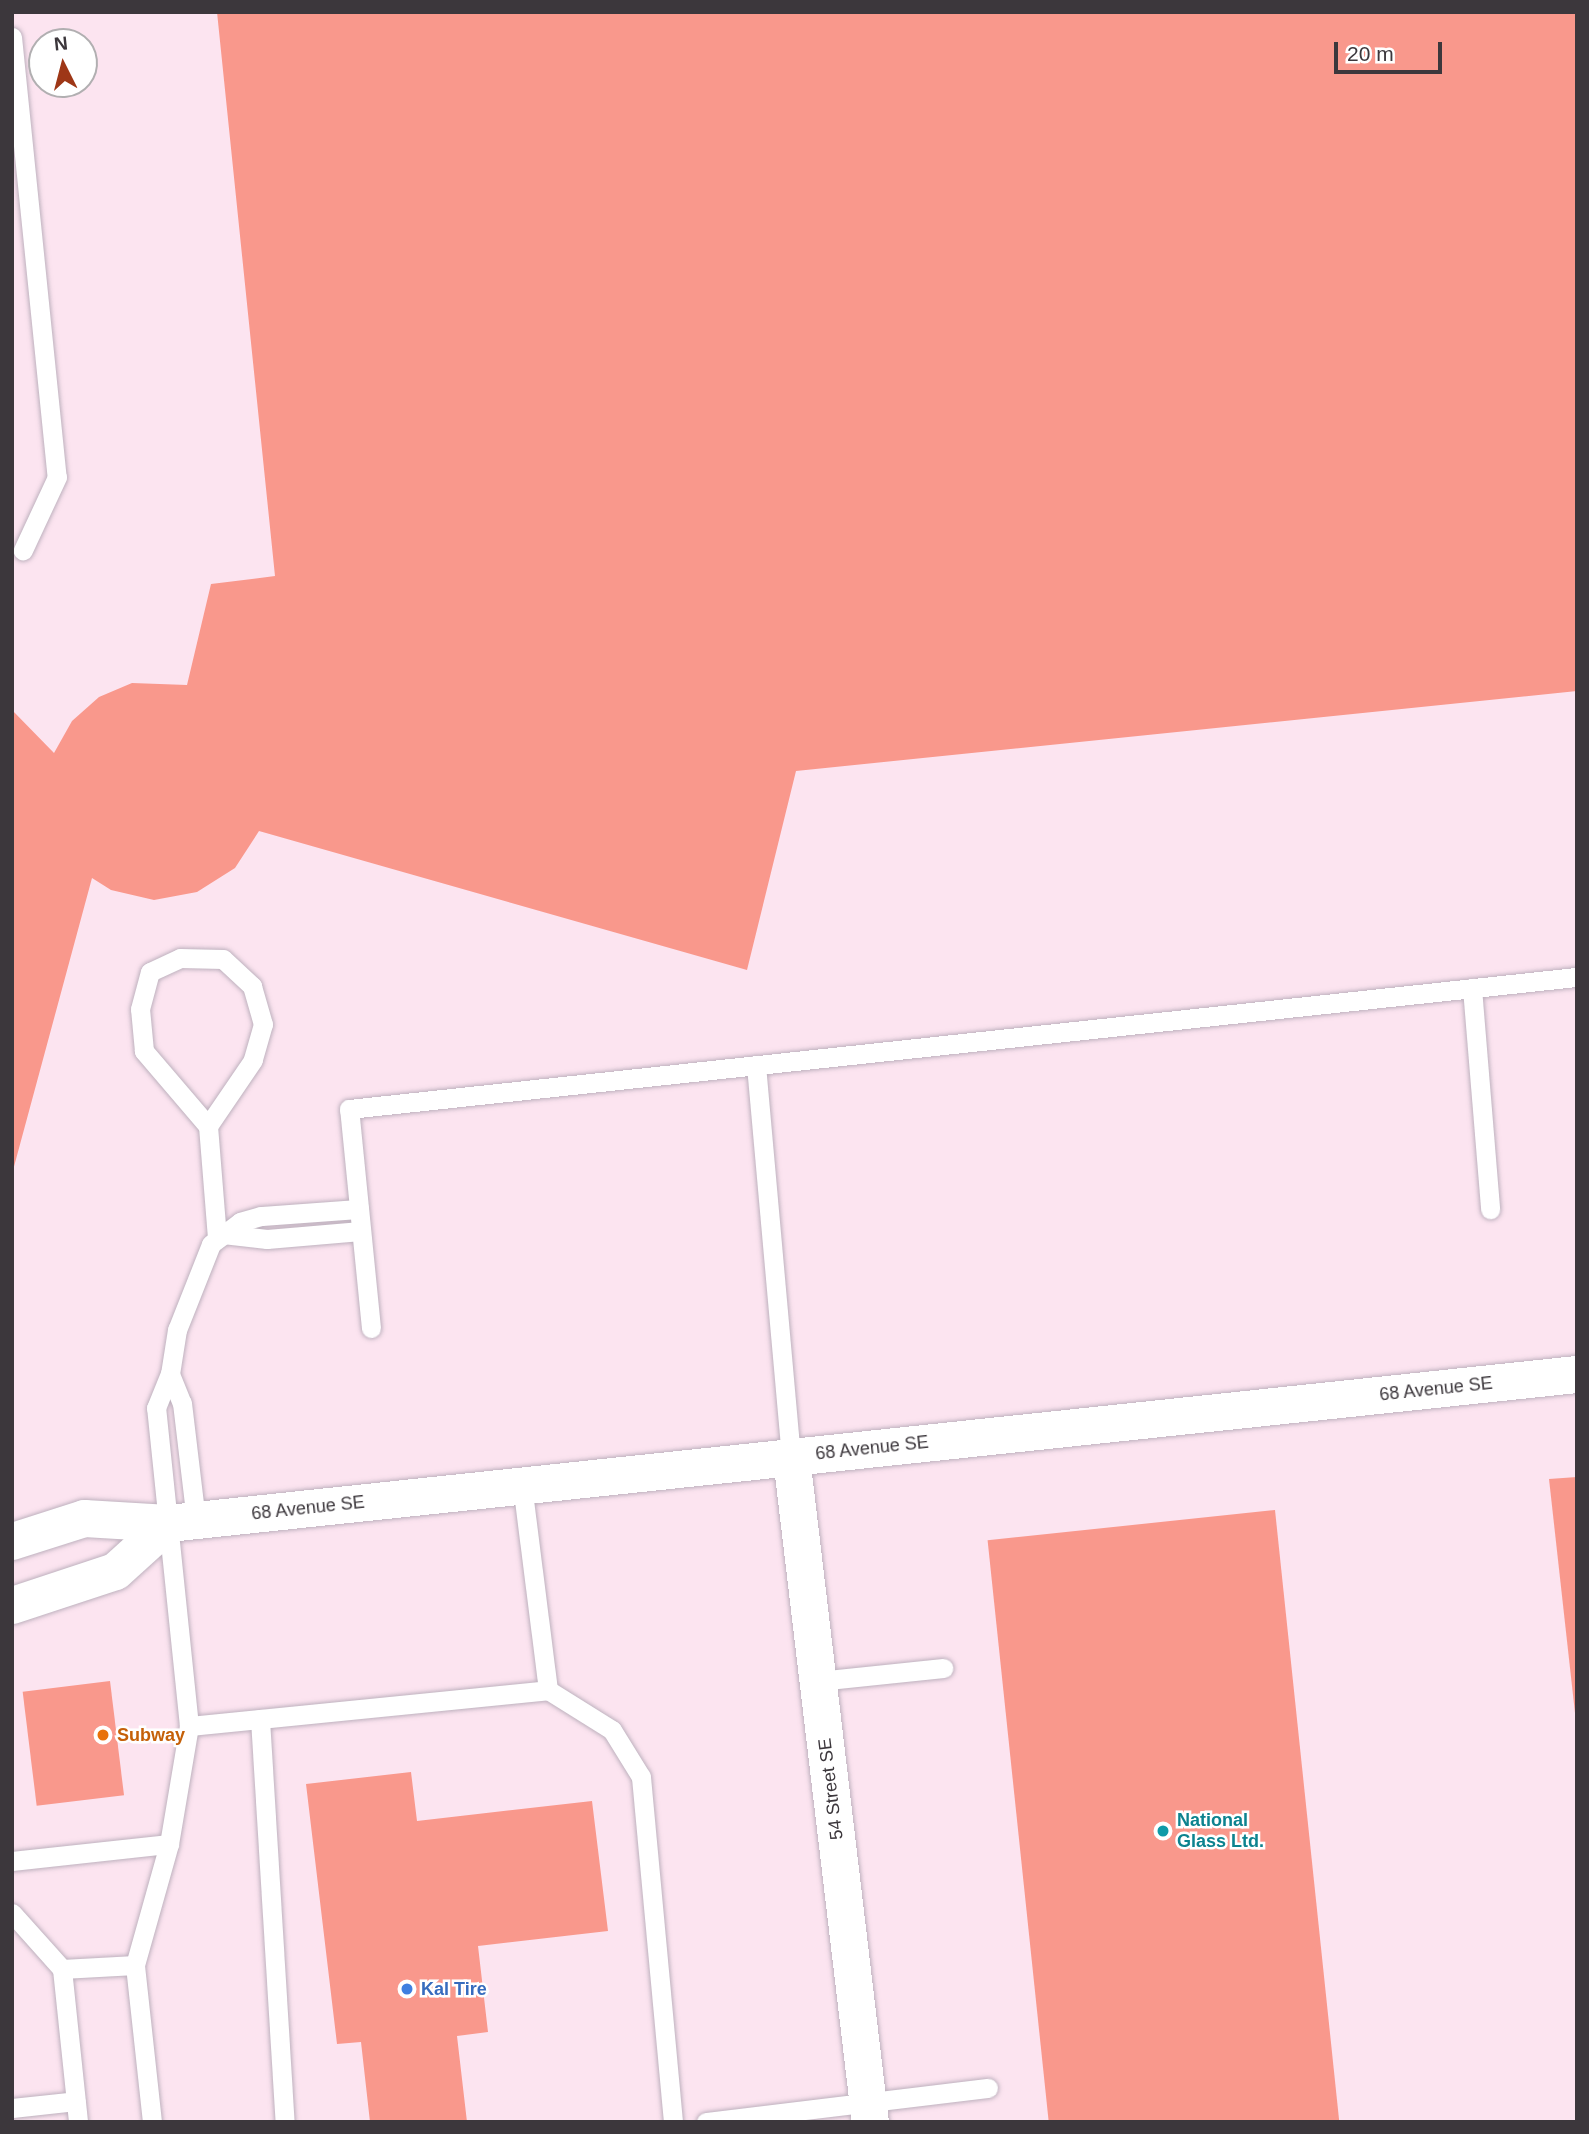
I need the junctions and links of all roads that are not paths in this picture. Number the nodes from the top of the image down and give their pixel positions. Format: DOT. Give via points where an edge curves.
graph roads {
  1 [pos="12,37"];
  2 [pos="23,550"];
  3 [pos="1577,977"];
  4 [pos="1472,988"];
  5 [pos="756,1065"];
  6 [pos="208,1126"];
  7 [pos="359,1209"];
  8 [pos="1490,1209"];
  9 [pos="361,1231"];
  10 [pos="220,1236"];
  11 [pos="371,1328"];
  12 [pos="170,1374"];
  13 [pos="1577,1374"];
  14 [pos="791,1457"];
  15 [pos="522,1485"];
  16 [pos="182,1522"];
  17 [pos="12,1541"];
  18 [pos="12,1605"];
  19 [pos="943,1668"];
  20 [pos="818,1681"];
  21 [pos="548,1690"];
  22 [pos="260,1719"];
  23 [pos="189,1726"];
  24 [pos="169,1844"];
  25 [pos="12,1861"];
  26 [pos="12,1913"];
  27 [pos="135,1965"];
  28 [pos="62,1969"];
  29 [pos="988,2088"];
  30 [pos="76,2101"];
  31 [pos="13,2102"];
  32 [pos="869,2111"];
  33 [pos="78,2122"];
  34 [pos="152,2122"];
  35 [pos="285,2122"];
  36 [pos="673,2122"];
  37 [pos="706,2122"];
  1 -- 2 [label="lane" via="57,477"];
  3 -- 4 [label="lane"];
  4 -- 5 [label="lane"];
  4 -- 8 [label="lane"];
  5 -- 7 [label="lane" via="349,1109"];
  5 -- 14 [label="lane"];
  6 -- 6 [label="lane" via="253,1060 262,1024 253,986 223,959 180,958 150,972 139,1009 144,1051"];
  6 -- 10 [label="lane"];
  7 -- 9 [label="lane"];
  7 -- 10 [label="lane" via="261,1216"];
  9 -- 10 [label="lane" via="267,1240"];
  9 -- 11 [label="lane"];
  10 -- 12 [label="lane" via="203,1255 177,1330"];
  12 -- 16 [label="lane" via="182,1403"];
  12 -- 16 [label="lane" via="156,1408"];
  13 -- 14 [label="street, 68 Avenue SE"];
  14 -- 15 [label="street, 68 Avenue SE"];
  14 -- 20 [label="street, 54 Street SE"];
  15 -- 16 [label="street, 68 Avenue SE"];
  15 -- 21 [label="lane"];
  16 -- 17 [label="street, 68 Avenue SE" via="84,1518"];
  16 -- 18 [label="street" via="115,1571"];
  16 -- 23 [label="lane"];
  19 -- 20 [label="lane"];
  20 -- 32 [label="street, 54 Street SE"];
  21 -- 22 [label="lane"];
  21 -- 36 [label="lane" via="612,1730 641,1777"];
  22 -- 23 [label="lane"];
  22 -- 35 [label="lane"];
  23 -- 24 [label="lane"];
  24 -- 25 [label="lane"];
  24 -- 27 [label="lane"];
  26 -- 28 [label="lane"];
  27 -- 28 [label="lane"];
  27 -- 34 [label="lane"];
  28 -- 30 [label="lane"];
  29 -- 32 [label="lane"];
  30 -- 31 [label="lane"];
  30 -- 33 [label="lane"];
  32 -- 37 [label="lane"];
}
